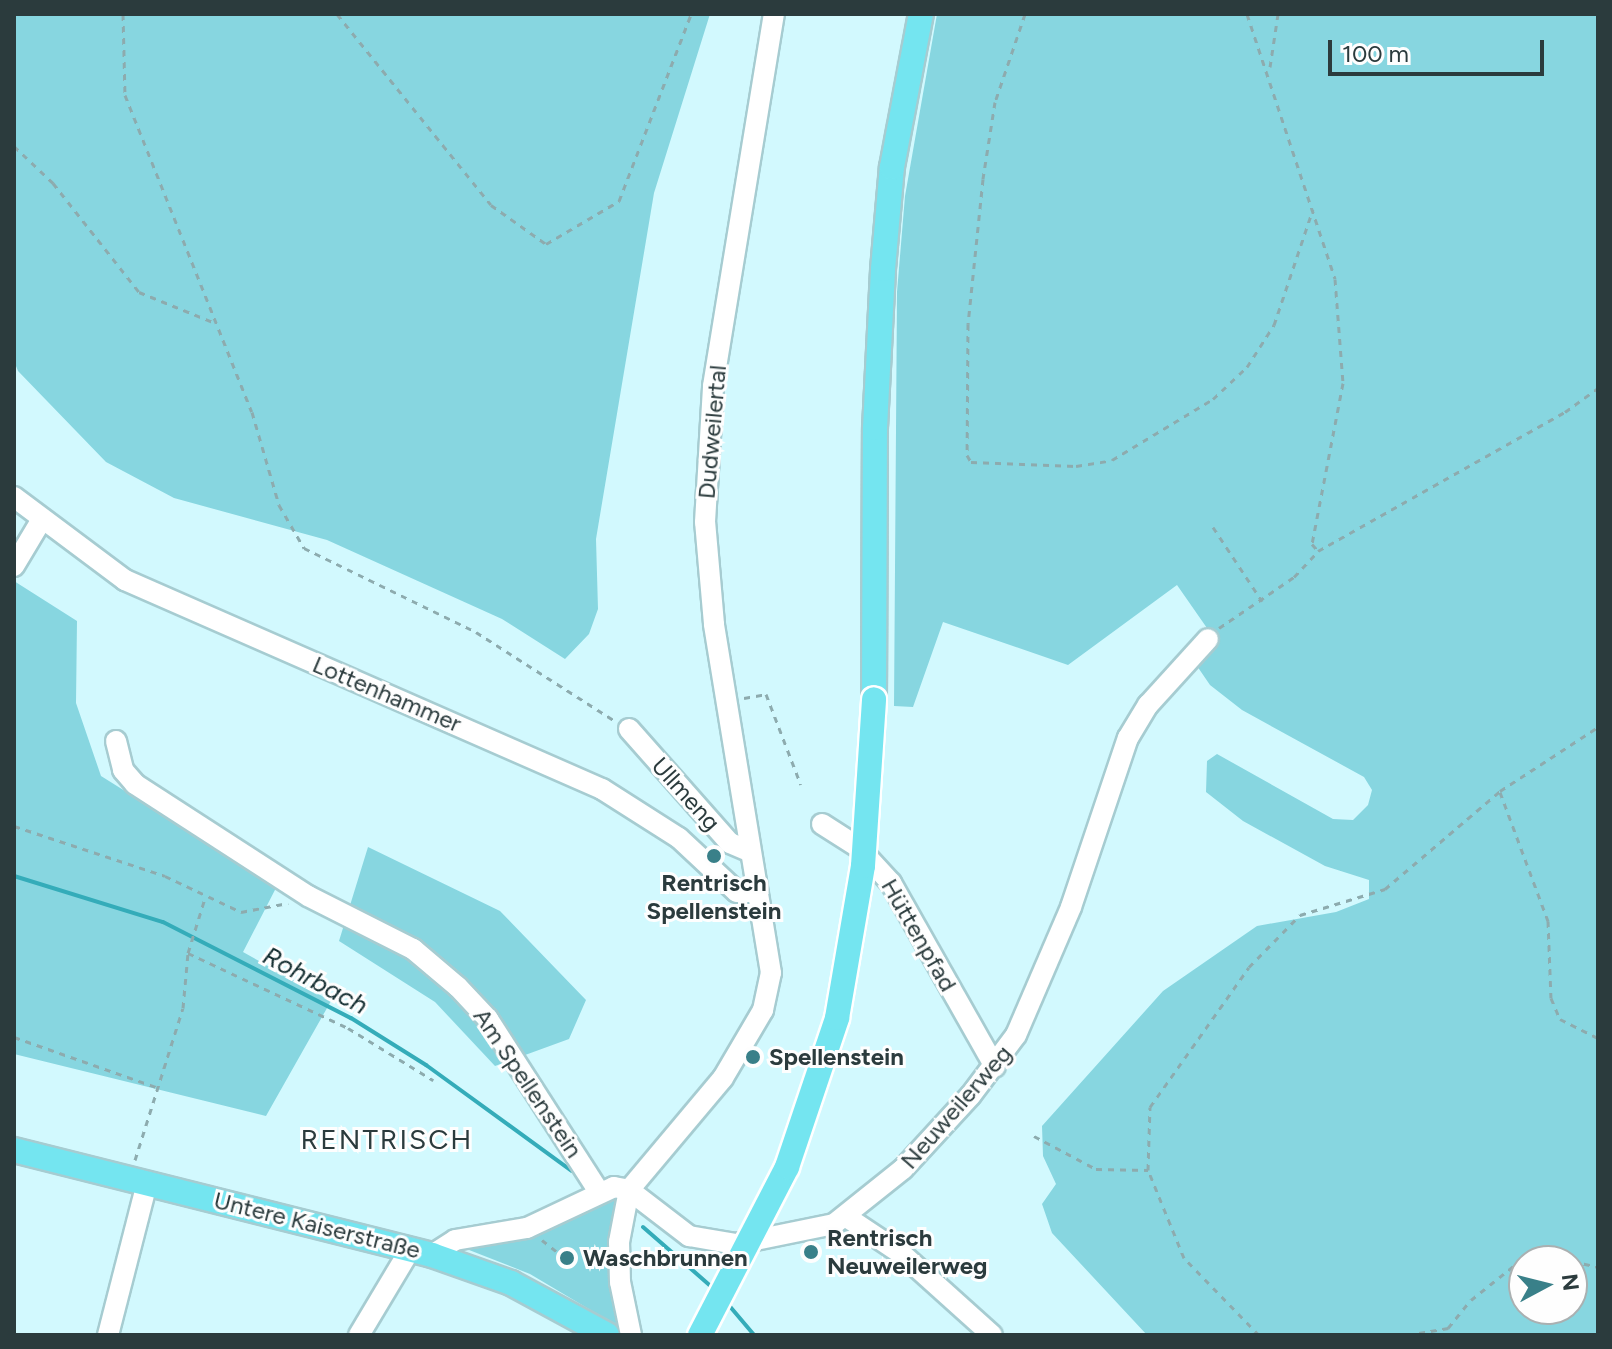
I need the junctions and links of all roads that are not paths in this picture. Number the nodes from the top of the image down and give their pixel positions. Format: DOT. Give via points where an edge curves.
graph roads {
  1 [pos="774,14"];
  2 [pos="921,14"];
  3 [pos="14,497"];
  4 [pos="42,519"];
  5 [pos="14,566"];
  6 [pos="1208,639"];
  7 [pos="629,729"];
  8 [pos="116,741"];
  9 [pos="822,824"];
  10 [pos="749,851"];
  11 [pos="756,892"];
  12 [pos="995,1067"];
  13 [pos="14,1150"];
  14 [pos="138,1181"];
  15 [pos="629,1190"];
  16 [pos="599,1192"];
  17 [pos="848,1218"];
  18 [pos="421,1251"];
  19 [pos="108,1335"];
  20 [pos="359,1335"];
  21 [pos="607,1335"];
  22 [pos="631,1335"];
  23 [pos="700,1335"];
  24 [pos="992,1335"];
  1 -- 10 [label="street, Dudweilertal" via="707,437 708,571"];
  2 -- 23 [label="main road, bridge" via="892,167 879,326 874,699 863,866 837,1018 787,1167"];
  3 -- 4 [label="street, Lottenhammer"];
  4 -- 5 [label="street"];
  4 -- 11 [label="street, Lottenhammer" via="125,580 185,609 602,789 670,831 737,892"];
  6 -- 12 [label="street, Neuweilerweg" via="1148,705 1128,738 1039,988"];
  7 -- 10 [label="street, Ullmeng" via="730,843"];
  8 -- 16 [label="street, Am Spellenstein" via="123,770 135,784 308,896 413,949 458,987 488,1019"];
  9 -- 12 [label="street, Hüttenpfad" via="858,847 891,883"];
  10 -- 11 [label="street"];
  11 -- 15 [label="street" via="771,954 763,1010 704,1106 649,1160"];
  12 -- 17 [label="street, Neuweilerweg" via="925,1148"];
  13 -- 14 [label="main road, Untere Kaiserstraße"];
  14 -- 18 [label="main road, Untere Kaiserstraße"];
  14 -- 19 [label="street"];
  15 -- 16 [label="street"];
  15 -- 17 [label="street, Neuweilerweg" via="671,1226 719,1244 774,1238"];
  15 -- 22 [label="street" via="619,1242 620,1282"];
  16 -- 18 [label="street" via="527,1228"];
  17 -- 24 [label="street" via="911,1261"];
  18 -- 20 [label="street"];
  18 -- 21 [label="main road, Untere Kaiserstraße" via="511,1283"];
}
